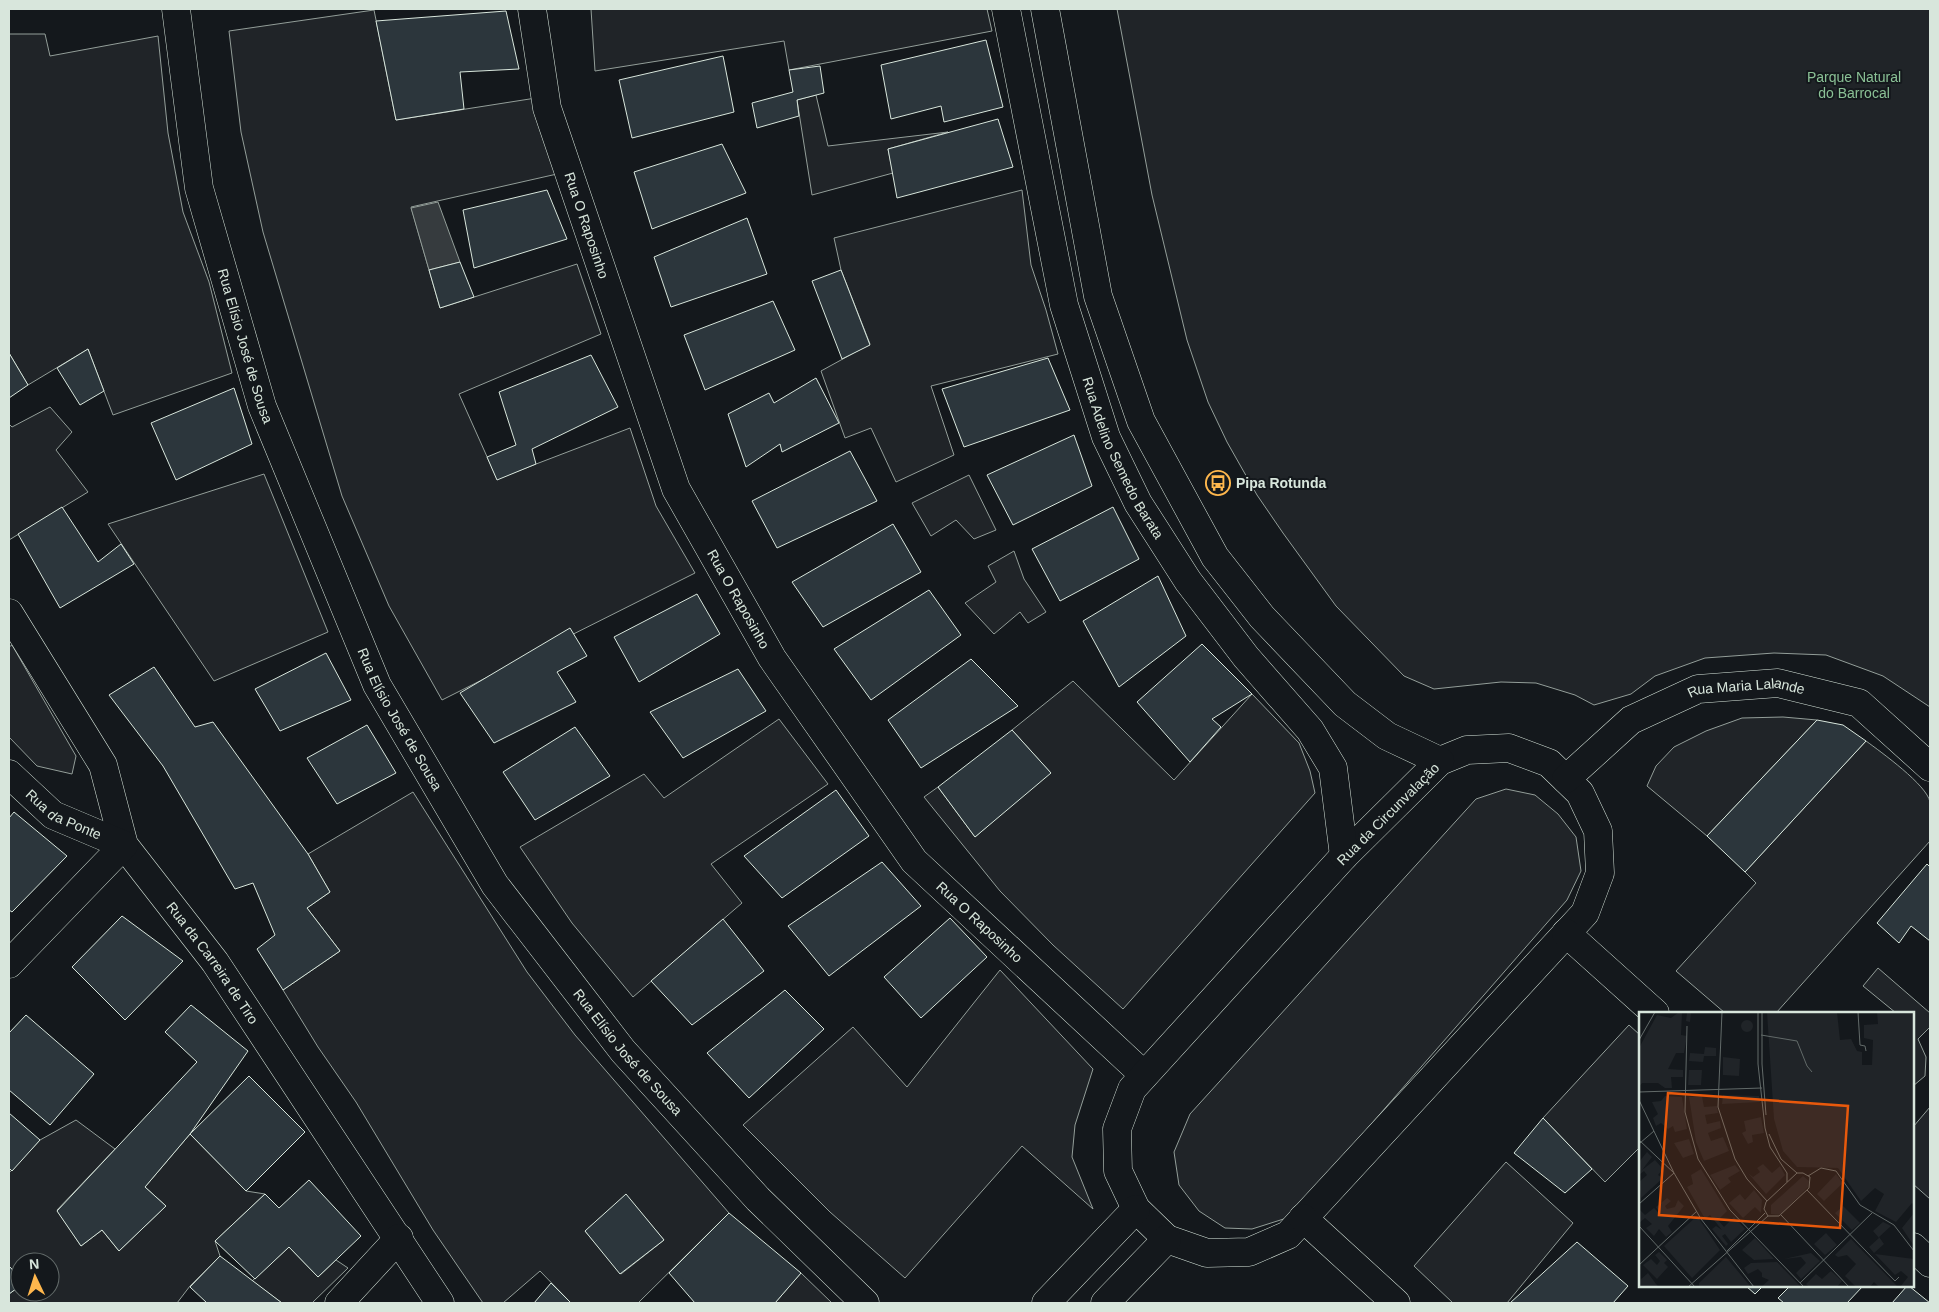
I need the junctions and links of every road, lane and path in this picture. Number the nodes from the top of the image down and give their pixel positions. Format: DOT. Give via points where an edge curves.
graph roads {
  1 [pos="176,9"];
  2 [pos="532,9"];
  3 [pos="1006,9"];
  4 [pos="1045,9"];
  5 [pos="9,613"];
  6 [pos="1440,761"];
  7 [pos="1930,767"];
  8 [pos="9,774"];
  9 [pos="1566,778"];
  10 [pos="124,845"];
  11 [pos="1344,856"];
  12 [pos="1566,933"];
  13 [pos="9,964"];
  14 [pos="1654,1012"];
  15 [pos="1144,1075"];
  16 [pos="1136,1209"];
  17 [pos="1303,1218"];
  18 [pos="399,1238"];
  19 [pos="1167,1238"];
  20 [pos="1914,1248"];
  21 [pos="1930,1263"];
  22 [pos="339,1303"];
  23 [pos="440,1303"];
  24 [pos="865,1303"];
  25 [pos="1046,1303"];
  26 [pos="1105,1303"];
  27 [pos="1396,1303"];
  1 -- 24 [label="street, Rua Elísio José de Sousa" via="199,188 262,406 377,685 495,885 623,1051 758,1199"];
  2 -- 15 [label="street, Rua O Raposinho" via="547,108 676,489 763,641 914,861"];
  3 -- 11 [label="street, Rua Adelino Semedo Barata" via="1064,305 1106,437 1138,503 1188,581 1246,657 1310,730 1333,768"];
  4 -- 6 [label="street" via="1098,296 1141,421 1215,556 1262,617 1345,704 1387,736"];
  5 -- 10 [label="street, Rua da Carreira de Tiro" via="103,765"];
  6 -- 9 [label="street, Rua da Circunvalação" via="1467,750 1510,748 1550,763"];
  6 -- 11 [label="street, Rua da Circunvalação"];
  7 -- 9 [label="street, Rua Maria Lalande" via="1859,703 1778,683 1698,689 1631,720"];
  8 -- 10 [label="street, Rua da Ponte" via="53,815"];
  9 -- 12 [label="street, Rua da Circunvalação" via="1580,793 1598,831 1600,873 1585,913"];
  10 -- 13 [label="street"];
  10 -- 18 [label="street, Rua da Carreira de Tiro" via="215,962"];
  11 -- 15 [label="street, Rua da Circunvalação"];
  12 -- 14 [label="street"];
  12 -- 17 [label="street, Rua da Circunvalação"];
  15 -- 16 [label="street, Rua da Circunvalação" via="1132,1089 1117,1128 1118,1171"];
  16 -- 19 [label="street, Rua da Circunvalação"];
  16 -- 25 [label="street"];
  17 -- 19 [label="street, Rua da Circunvalação" via="1288,1235 1249,1252 1207,1253"];
  17 -- 27 [label="street"];
  18 -- 22 [label="street"];
  18 -- 23 [label="street, Rua da Carreira de Tiro"];
  19 -- 26 [label="street"];
  20 -- 21 [label="street"];
}
